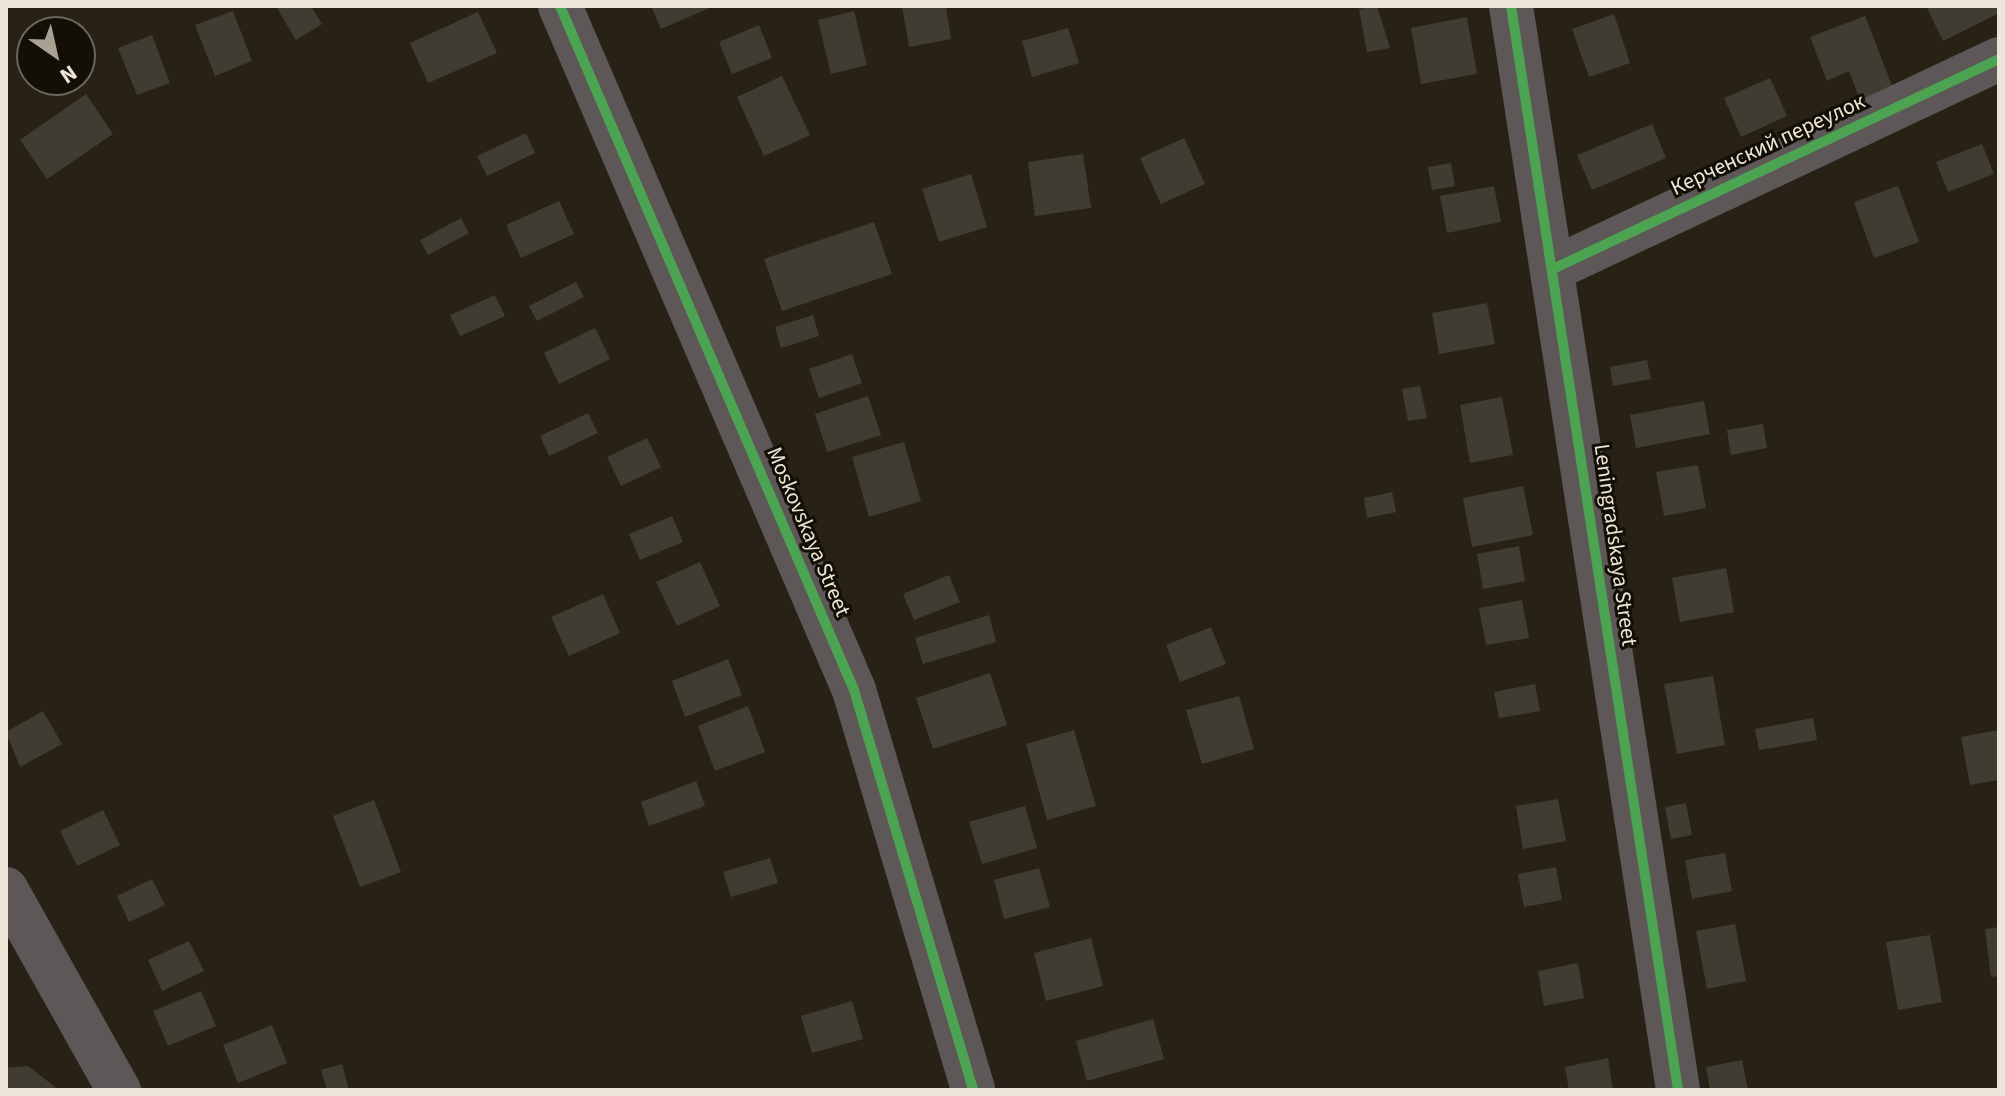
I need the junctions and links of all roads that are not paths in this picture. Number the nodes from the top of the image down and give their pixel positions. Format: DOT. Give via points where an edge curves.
graph roads {
  1 [pos="560,6"];
  2 [pos="1511,6"];
  3 [pos="1999,59"];
  4 [pos="1555,268"];
  5 [pos="6,889"];
  6 [pos="119,1090"];
  7 [pos="973,1090"];
  8 [pos="1678,1090"];
  1 -- 7 [label="street, Moskovskaya Street" via="854,690"];
  2 -- 4 [label="street, Leningradskaya Street"];
  3 -- 4 [label="street, Керченский переулок"];
  4 -- 8 [label="street, Leningradskaya Street"];
  5 -- 6 [label="street"];
}
